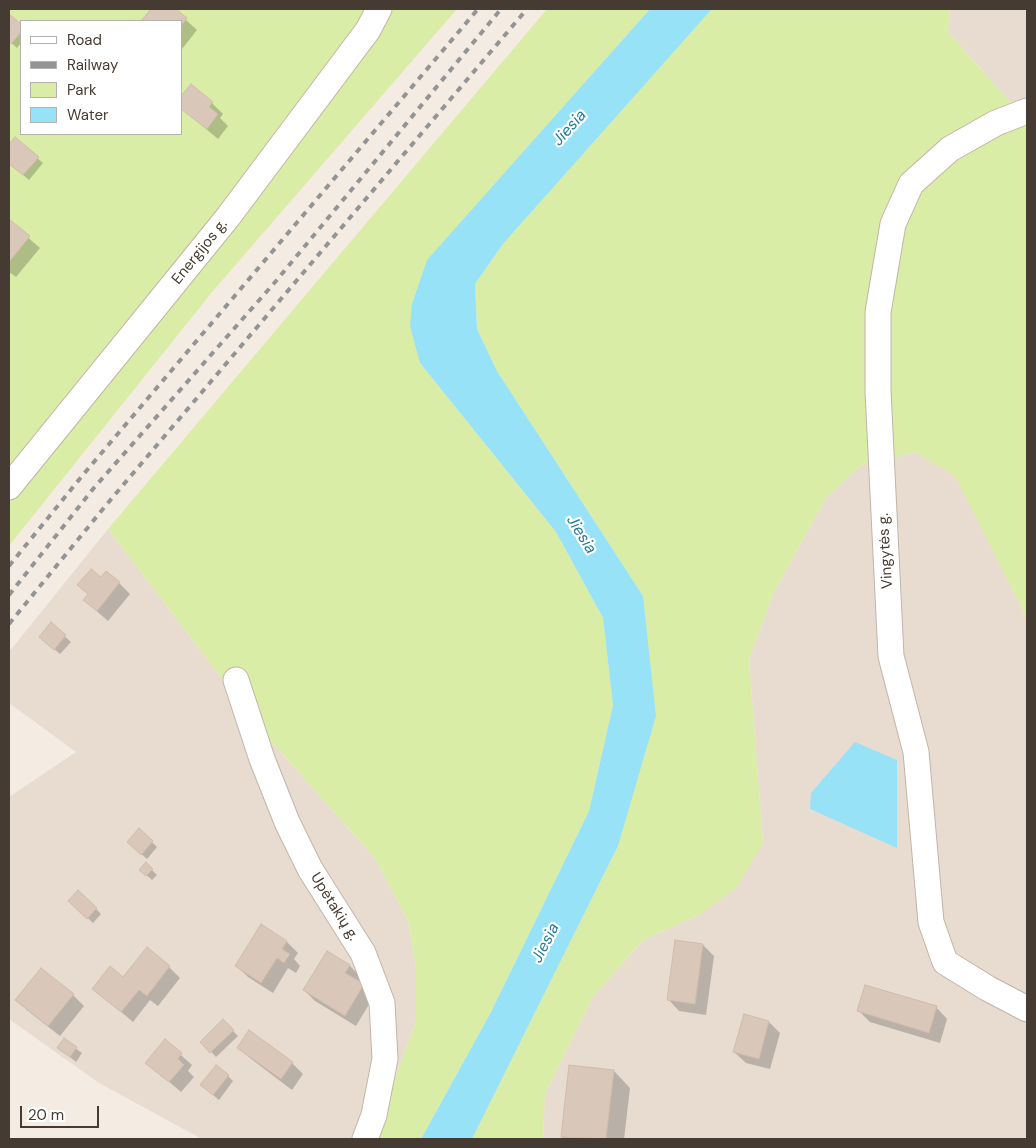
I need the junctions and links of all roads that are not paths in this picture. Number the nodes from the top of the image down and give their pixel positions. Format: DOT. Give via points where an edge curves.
graph roads {
  1 [pos="379,9"];
  2 [pos="1027,111"];
  3 [pos="9,487"];
  4 [pos="236,680"];
  5 [pos="1027,1009"];
  6 [pos="365,1139"];
  1 -- 3 [label="street, Energijos g." via="368,30 228,216"];
  2 -- 5 [label="street, Vingytės g." via="996,123 950,149 911,184 893,224 878,312 878,391 891,656 916,752 931,922 946,962"];
  4 -- 6 [label="street, Upėtakių g." via="287,822 310,869 362,953 382,1003 385,1059 374,1115"];
}
